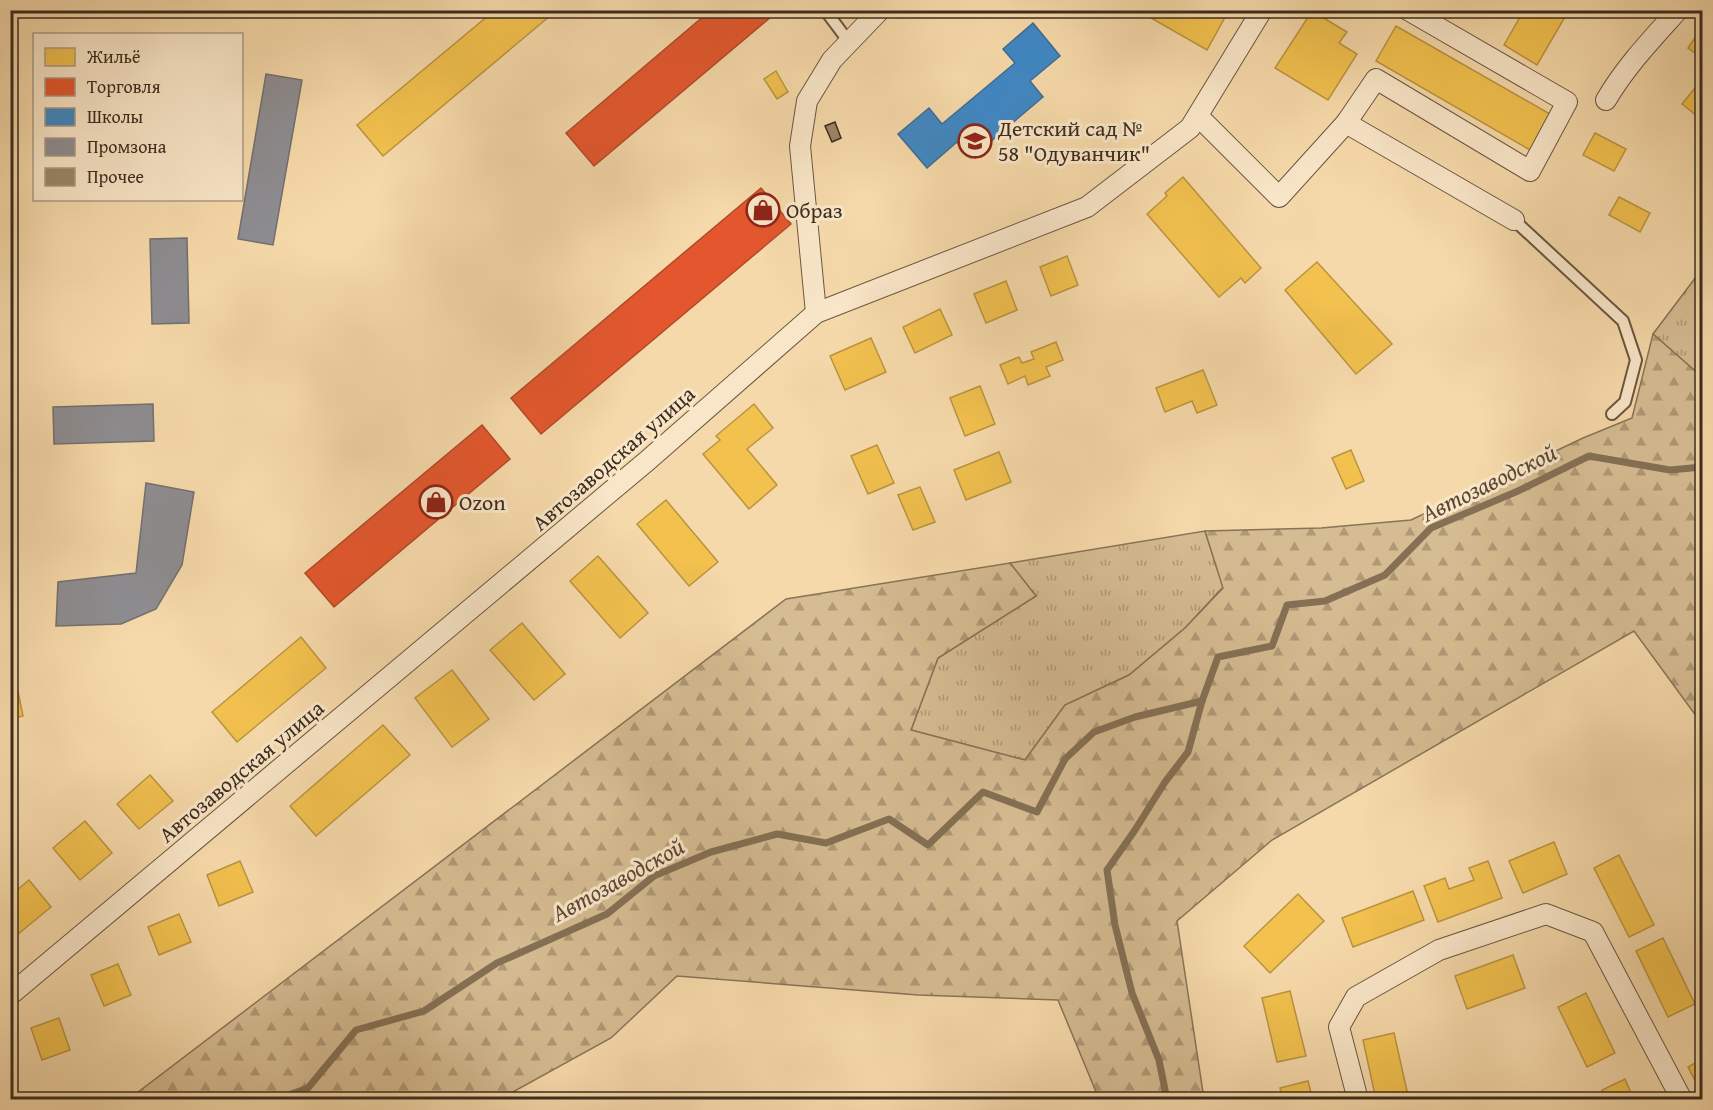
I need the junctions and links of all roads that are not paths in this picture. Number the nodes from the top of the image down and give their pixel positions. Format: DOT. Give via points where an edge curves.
graph roads {
  1 [pos="825,10"];
  2 [pos="880,10"];
  3 [pos="1262,10"];
  4 [pos="1408,10"];
  5 [pos="1678,10"];
  6 [pos="849,42"];
  7 [pos="1606,100"];
  8 [pos="1198,116"];
  9 [pos="1346,123"];
  10 [pos="1514,220"];
  11 [pos="816,313"];
  12 [pos="1612,414"];
  13 [pos="10,996"];
  14 [pos="1358,1100"];
  15 [pos="1682,1100"];
  1 -- 6 [label="lane"];
  2 -- 6 [label="street"];
  3 -- 8 [label="street, Автозаводская улица"];
  4 -- 9 [label="street" via="1567,102 1530,171 1376,79"];
  5 -- 7 [label="street" via="1619,77"];
  6 -- 11 [label="street" via="832,60 807,101 800,146"];
  8 -- 9 [label="street" via="1280,197"];
  8 -- 11 [label="street, Автозаводская улица" via="1190,128 1088,207"];
  9 -- 10 [label="street"];
  10 -- 12 [label="lane" via="1623,321 1636,360 1625,402"];
  11 -- 13 [label="street, Автозаводская улица" via="638,469"];
  14 -- 15 [label="street" via="1339,1027 1356,997 1438,950 1546,914 1593,932"];
}
